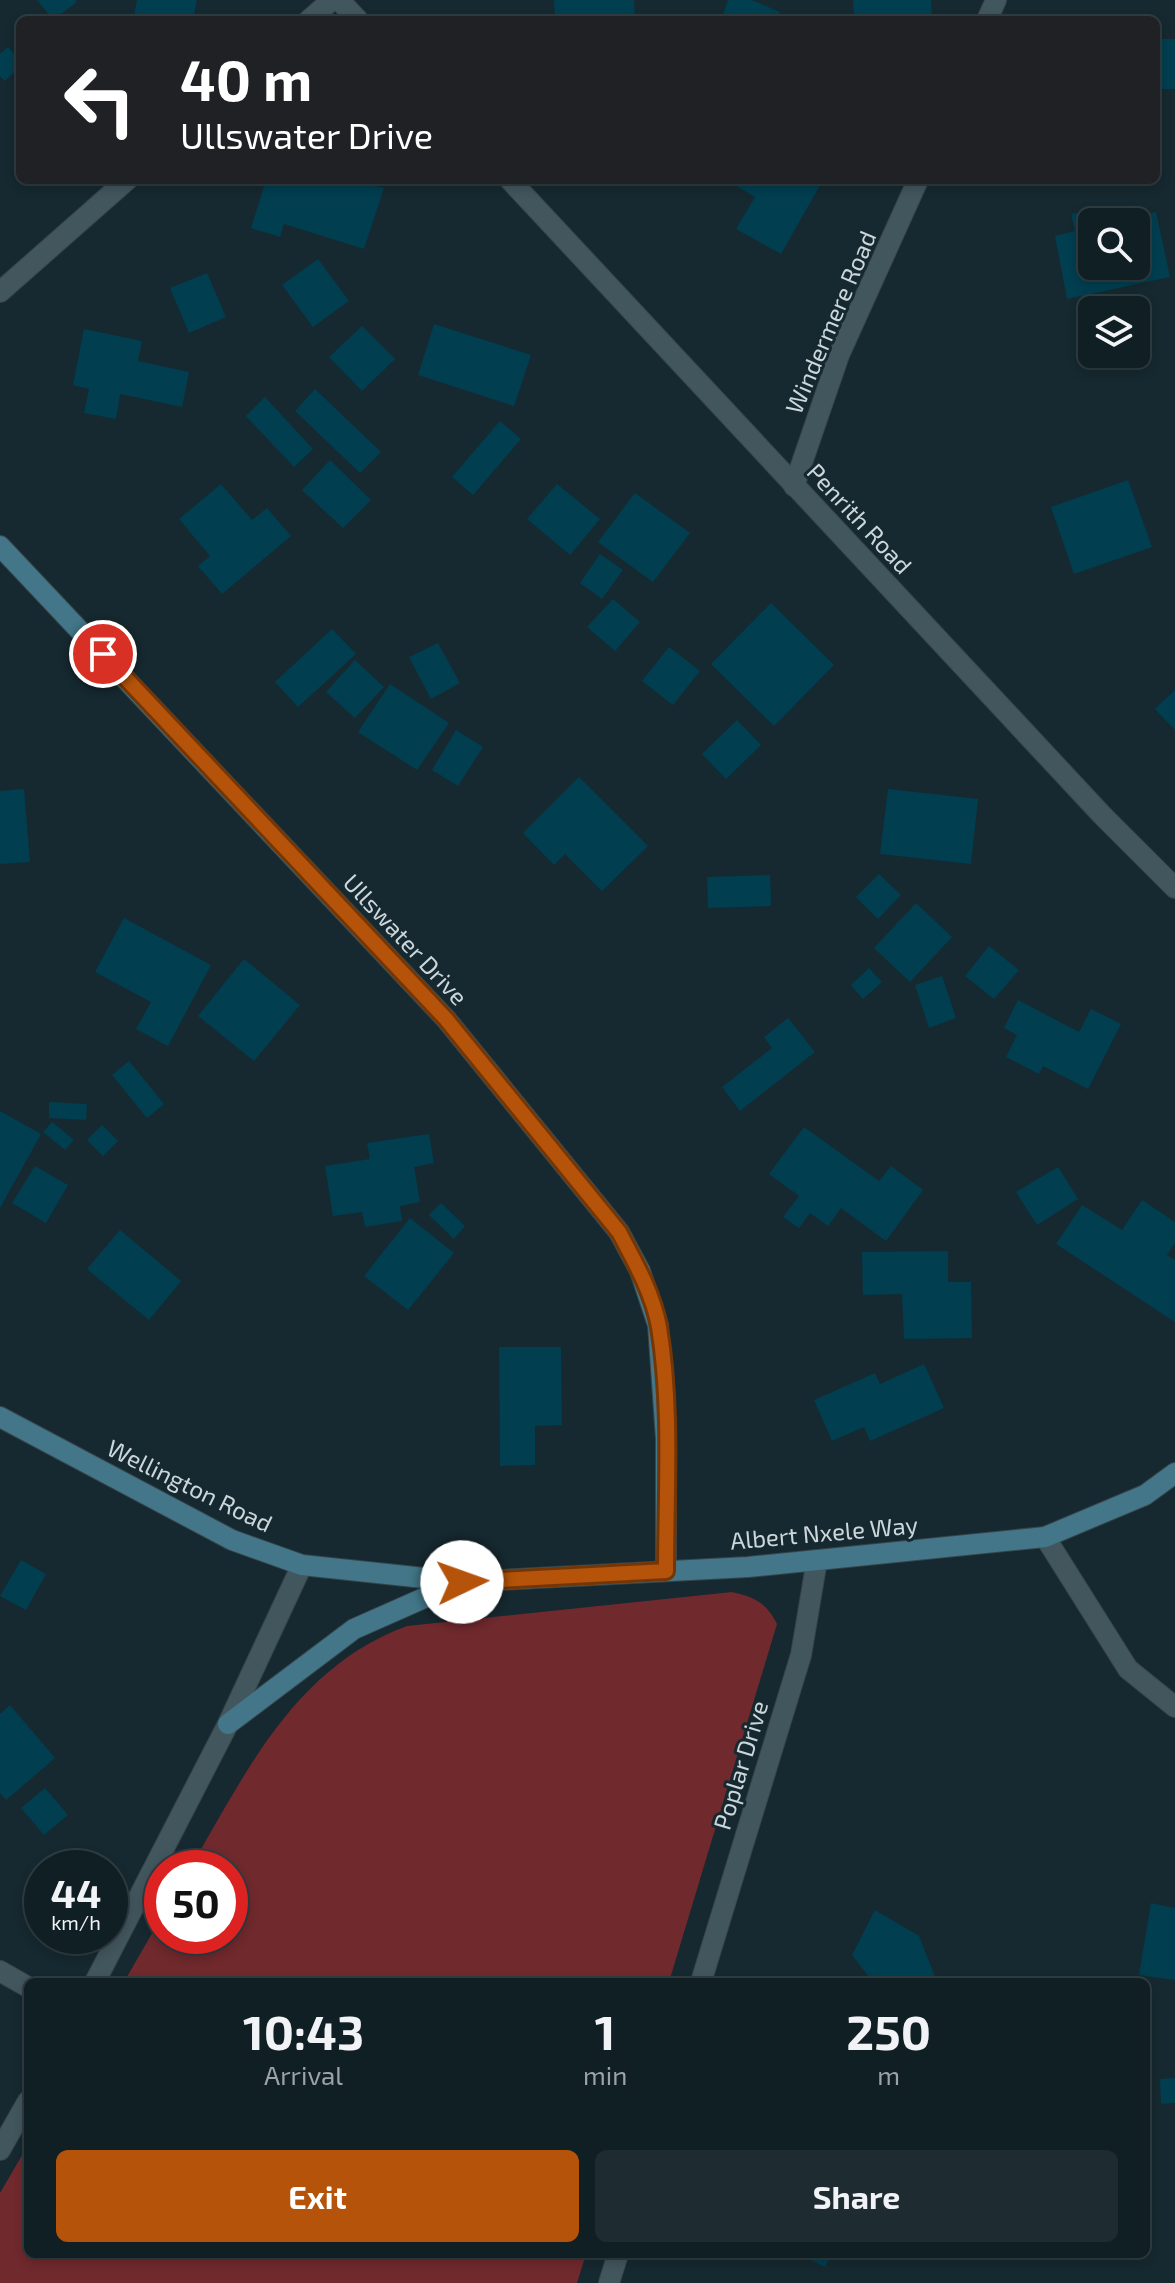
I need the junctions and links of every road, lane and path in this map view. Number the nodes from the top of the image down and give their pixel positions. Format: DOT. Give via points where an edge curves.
graph roads {
  1 [pos="332,0"];
  2 [pos="339,0"];
  3 [pos="314,16"];
  4 [pos="354,16"];
  5 [pos="122,184"];
  6 [pos="514,184"];
  7 [pos="916,184"];
  8 [pos="0,292"];
  9 [pos="794,486"];
  10 [pos="0,546"];
  11 [pos="1175,888"];
  12 [pos="0,1417"];
  13 [pos="1175,1473"];
  14 [pos="1045,1537"];
  15 [pos="817,1560"];
  16 [pos="302,1565"];
  17 [pos="666,1571"];
  18 [pos="462,1582"];
  19 [pos="1175,1707"];
  20 [pos="228,1724"];
  21 [pos="0,1971"];
  22 [pos="97,1978"];
  23 [pos="702,1978"];
  24 [pos="24,1985"];
  25 [pos="24,2108"];
  26 [pos="0,2150"];
  27 [pos="617,2258"];
  28 [pos="609,2283"];
  1 -- 3 [label="street"];
  2 -- 4 [label="street"];
  5 -- 8 [label="street"];
  6 -- 9 [label="street, Penrith Road"];
  7 -- 9 [label="street, Windermere Road" via="839,355"];
  9 -- 11 [label="street, Penrith Road"];
  10 -- 17 [label="main road, Ullswater Drive" via="446,1019 619,1232 640,1271 658,1325 666,1439"];
  12 -- 16 [label="main road, Wellington Road" via="232,1540"];
  13 -- 14 [label="main road, Albert Nxele Way" via="1145,1495"];
  14 -- 15 [label="main road, Albert Nxele Way"];
  14 -- 19 [label="street" via="1128,1669"];
  15 -- 17 [label="main road, Albert Nxele Way"];
  15 -- 23 [label="street, Poplar Drive" via="801,1655"];
  16 -- 18 [label="main road, Wellington Road"];
  16 -- 20 [label="street"];
  17 -- 18 [label="main road, Albert Nxele Way"];
  18 -- 20 [label="main road" via="354,1629"];
  20 -- 22 [label="street"];
  21 -- 24 [label="street"];
  25 -- 26 [label="street"];
  27 -- 28 [label="street"];
}
